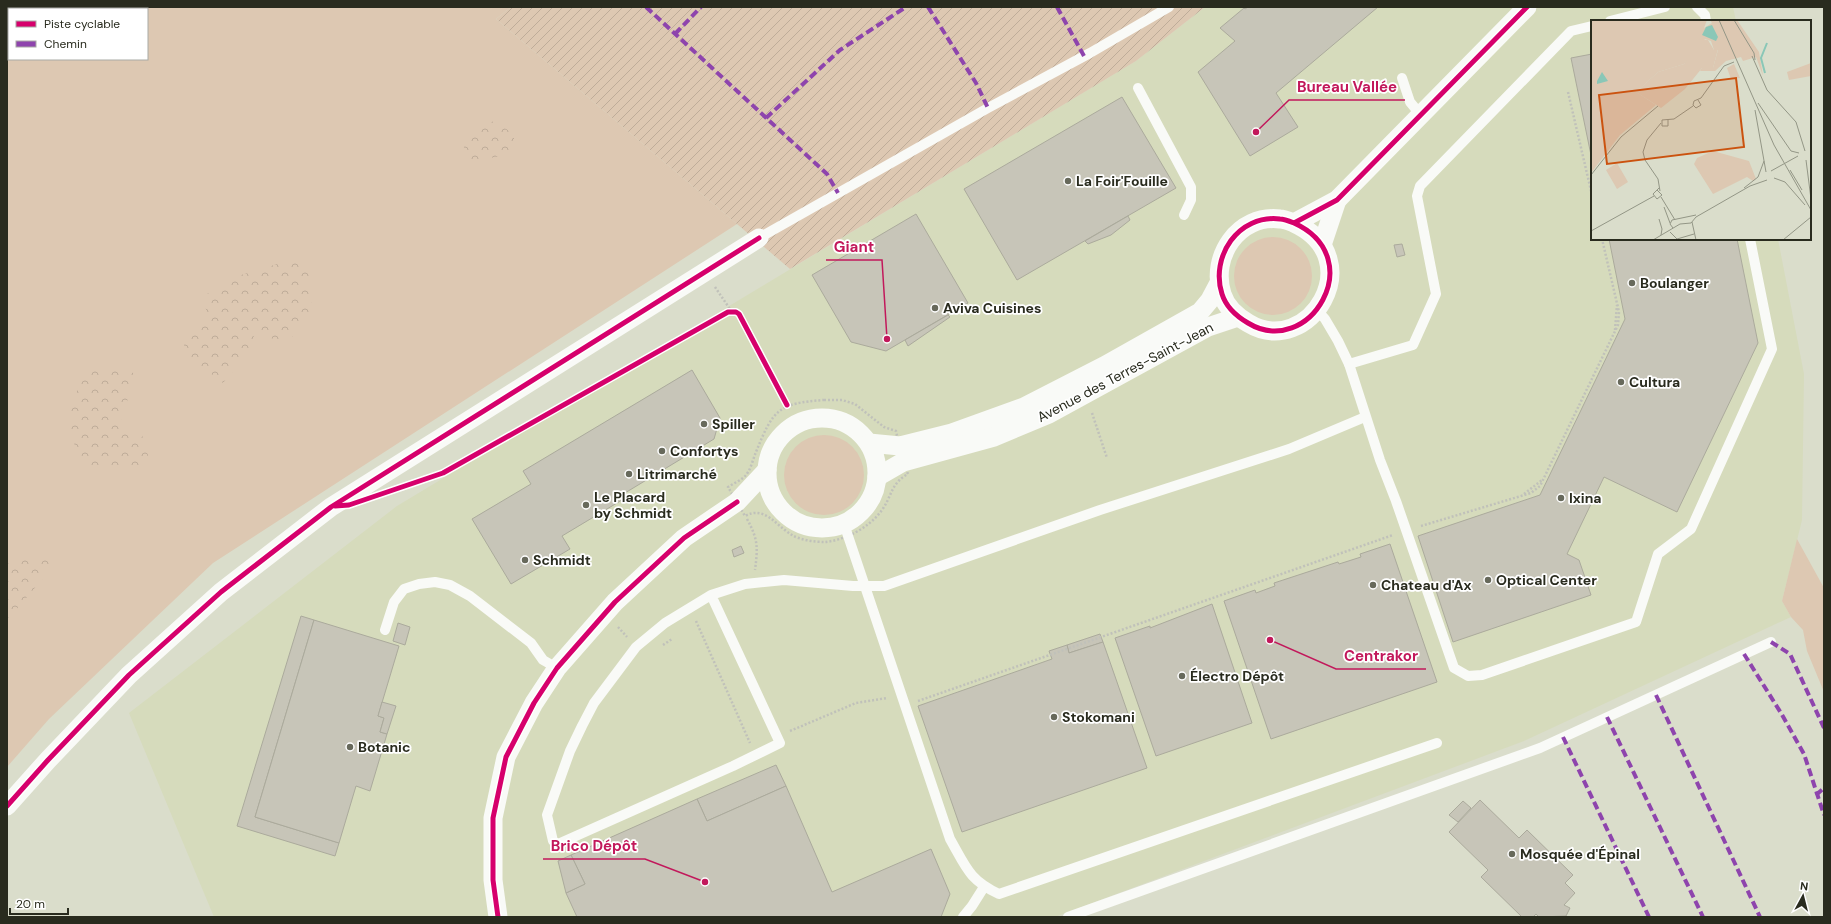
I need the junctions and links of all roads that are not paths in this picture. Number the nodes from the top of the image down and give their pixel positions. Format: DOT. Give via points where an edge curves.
graph roads {
  1 [pos="1169,7"];
  2 [pos="1527,7"];
  3 [pos="1665,7"];
  4 [pos="1697,7"];
  5 [pos="1614,20"];
  6 [pos="1706,20"];
  7 [pos="1591,26"];
  8 [pos="1402,78"];
  9 [pos="1138,88"];
  10 [pos="1420,114"];
  11 [pos="1337,200"];
  12 [pos="1184,215"];
  13 [pos="1294,223"];
  14 [pos="759,238"];
  15 [pos="1750,240"];
  16 [pos="1322,245"];
  17 [pos="1219,283"];
  18 [pos="1317,310"];
  19 [pos="1238,317"];
  20 [pos="1349,364"];
  21 [pos="1365,417"];
  22 [pos="869,443"];
  23 [pos="902,454"];
  24 [pos="767,470"];
  25 [pos="877,477"];
  26 [pos="775,502"];
  27 [pos="741,509"];
  28 [pos="846,529"];
  29 [pos="866,586"];
  30 [pos="711,595"];
  31 [pos="385,630"];
  32 [pos="1772,642"];
  33 [pos="557,668"];
  34 [pos="1437,743"];
  35 [pos="7,806"];
  36 [pos="984,887"];
  37 [pos="498,917"];
  38 [pos="963,917"];
  39 [pos="1068,917"];
  1 -- 14 [label="lane"];
  2 -- 10 [label="street"];
  3 -- 5 [label="lane"];
  4 -- 6 [label="lane" via="1705,14"];
  7 -- 20 [label="lane" via="1571,31 1420,186 1417,196 1436,294 1413,345"];
  8 -- 10 [label="lane" via="1410,102"];
  9 -- 12 [label="lane" via="1191,187 1191,200"];
  10 -- 11 [label="street"];
  11 -- 13 [label="street"];
  11 -- 16 [label="street"];
  13 -- 16 [label="street" via="1314,235"];
  13 -- 17 [label="street" via="1266,219 1252,223 1239,231 1229,241 1222,254"];
  14 -- 35 [label="street" via="331,507 221,592 129,675"];
  15 -- 21 [label="lane" via="1772,349 1691,529 1658,554 1636,622 1482,675 1468,676 1454,668"];
  16 -- 18 [label="street" via="1328,261 1330,278 1326,296"];
  17 -- 19 [label="street" via="1226,301"];
  17 -- 23 [label="street, Avenue des Terres-Saint-Jean" via="1200,312 1104,366 1024,407 952,432"];
  18 -- 19 [label="street" via="1304,322 1282,329 1270,330 1253,326"];
  18 -- 20 [label="lane" via="1326,319"];
  19 -- 23 [label="street, Avenue des Terres-Saint-Jean" via="1208,326 1049,414 994,437"];
  20 -- 21 [label="lane"];
  21 -- 29 [label="lane" via="1289,449 1100,510 884,586"];
  22 -- 23 [label="street, Avenue des Terres-Saint-Jean"];
  22 -- 24 [label="street" via="856,429 840,420 806,420 781,435 768,458"];
  22 -- 25 [label="street" via="874,454"];
  23 -- 25 [label="street, Avenue des Terres-Saint-Jean"];
  24 -- 26 [label="street" via="768,486"];
  24 -- 27 [label="street"];
  25 -- 28 [label="street" via="874,492 867,505"];
  26 -- 27 [label="street"];
  26 -- 28 [label="street" via="785,514 805,525"];
  27 -- 33 [label="street" via="684,538 615,602"];
  28 -- 29 [label="lane"];
  29 -- 30 [label="lane" via="784,580 753,583"];
  29 -- 36 [label="lane" via="950,839 972,877"];
  30 -- 30 [label="lane" via="780,744 558,844 553,841 547,815 570,751 594,703 636,647 665,623"];
  31 -- 33 [label="lane" via="394,602 404,589 434,582 450,585 470,596 531,643 543,660"];
  32 -- 39 [label="lane" via="1540,748"];
  33 -- 37 [label="street" via="534,703 506,757 500,780 493,818 493,880"];
  34 -- 36 [label="lane" via="999,894"];
  36 -- 38 [label="lane"];
}
